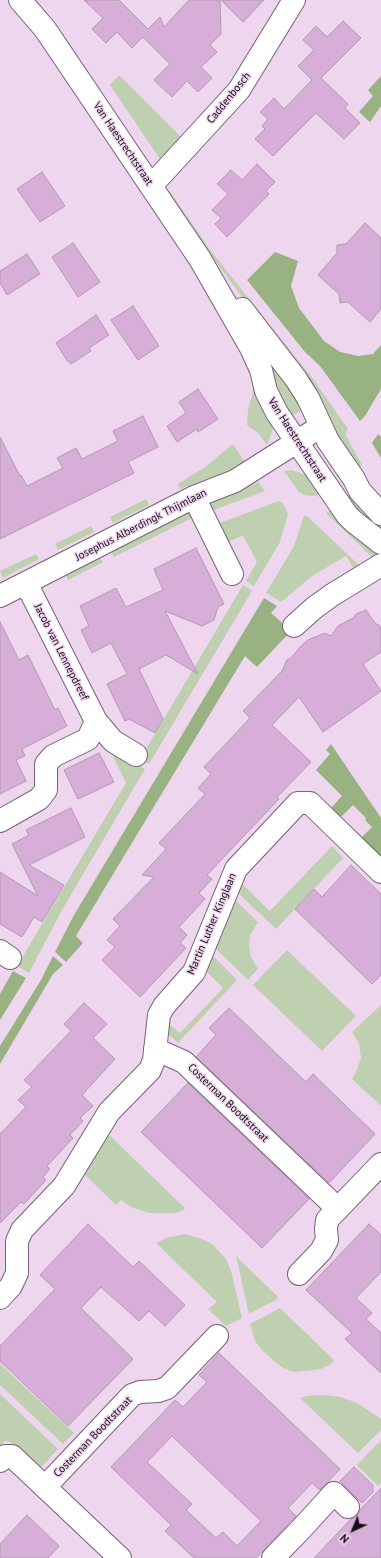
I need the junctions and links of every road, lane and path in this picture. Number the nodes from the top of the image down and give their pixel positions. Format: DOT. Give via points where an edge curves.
graph roads {
  1 [pos="20,0"];
  2 [pos="32,0"];
  3 [pos="294,0"];
  4 [pos="45,29"];
  5 [pos="151,186"];
  6 [pos="200,259"];
  7 [pos="320,428"];
  8 [pos="297,442"];
  9 [pos="194,497"];
  10 [pos="381,514"];
  11 [pos="381,543"];
  12 [pos="381,565"];
  13 [pos="232,574"];
  14 [pos="26,583"];
  15 [pos="0,596"];
  16 [pos="294,626"];
  17 [pos="96,721"];
  18 [pos="136,755"];
  19 [pos="0,821"];
  20 [pos="381,872"];
  21 [pos="155,1049"];
  22 [pos="381,1164"];
  23 [pos="338,1208"];
  24 [pos="299,1274"];
  25 [pos="0,1298"];
  26 [pos="217,1336"];
  27 [pos="0,1461"];
  28 [pos="45,1487"];
  29 [pos="348,1507"];
  30 [pos="120,1558"];
  31 [pos="272,1558"];
  1 -- 4 [label="street, Van Haestrechtstraat"];
  2 -- 4 [label="street, Van Haestrechtstraat"];
  3 -- 5 [label="street, Caddenbosch" via="239,90"];
  4 -- 5 [label="street, Van Haestrechtstraat"];
  5 -- 6 [label="street, Van Haestrechtstraat"];
  6 -- 7 [label="street, Van Haestrechtstraat" via="219,279 296,379 308,398"];
  6 -- 8 [label="street, Van Haestrechtstraat" via="256,359 271,402"];
  7 -- 8 [label="street, Josephus Alberdingk Thijmlaan"];
  7 -- 10 [label="street, Van Haestrechtstraat" via="360,491"];
  8 -- 9 [label="street, Josephus Alberdingk Thijmlaan" via="235,481"];
  8 -- 11 [label="street, Van Haestrechtstraat" via="347,515"];
  9 -- 13 [label="street"];
  9 -- 14 [label="street, Josephus Alberdingk Thijmlaan"];
  12 -- 16 [label="street" via="332,595"];
  14 -- 15 [label="street, Josephus Alberdingk Thijmlaan"];
  14 -- 17 [label="street, Jacob van Lennepdreef"];
  17 -- 18 [label="street, Jacob van Lennepdreef" via="113,741"];
  17 -- 19 [label="street" via="88,739 53,756 46,764 46,790 39,799"];
  20 -- 21 [label="street, Martin Luther Kinglaan" via="310,803 298,803 236,869 194,972 159,1015"];
  21 -- 23 [label="street, Costerman Boodtstraat" via="184,1062"];
  21 -- 25 [label="street" via="150,1070 109,1112 64,1186 22,1230 17,1242 17,1273 11,1286"];
  22 -- 23 [label="street"];
  23 -- 24 [label="street" via="327,1220 327,1240 321,1251"];
  26 -- 28 [label="street, Costerman Boodtstraat" via="167,1388 132,1395"];
  27 -- 28 [label="street, Costerman Boodtstraat" via="5,1456 12,1456"];
  28 -- 30 [label="street, Costerman Boodtstraat"];
  29 -- 31 [label="street" via="334,1493"];
}
